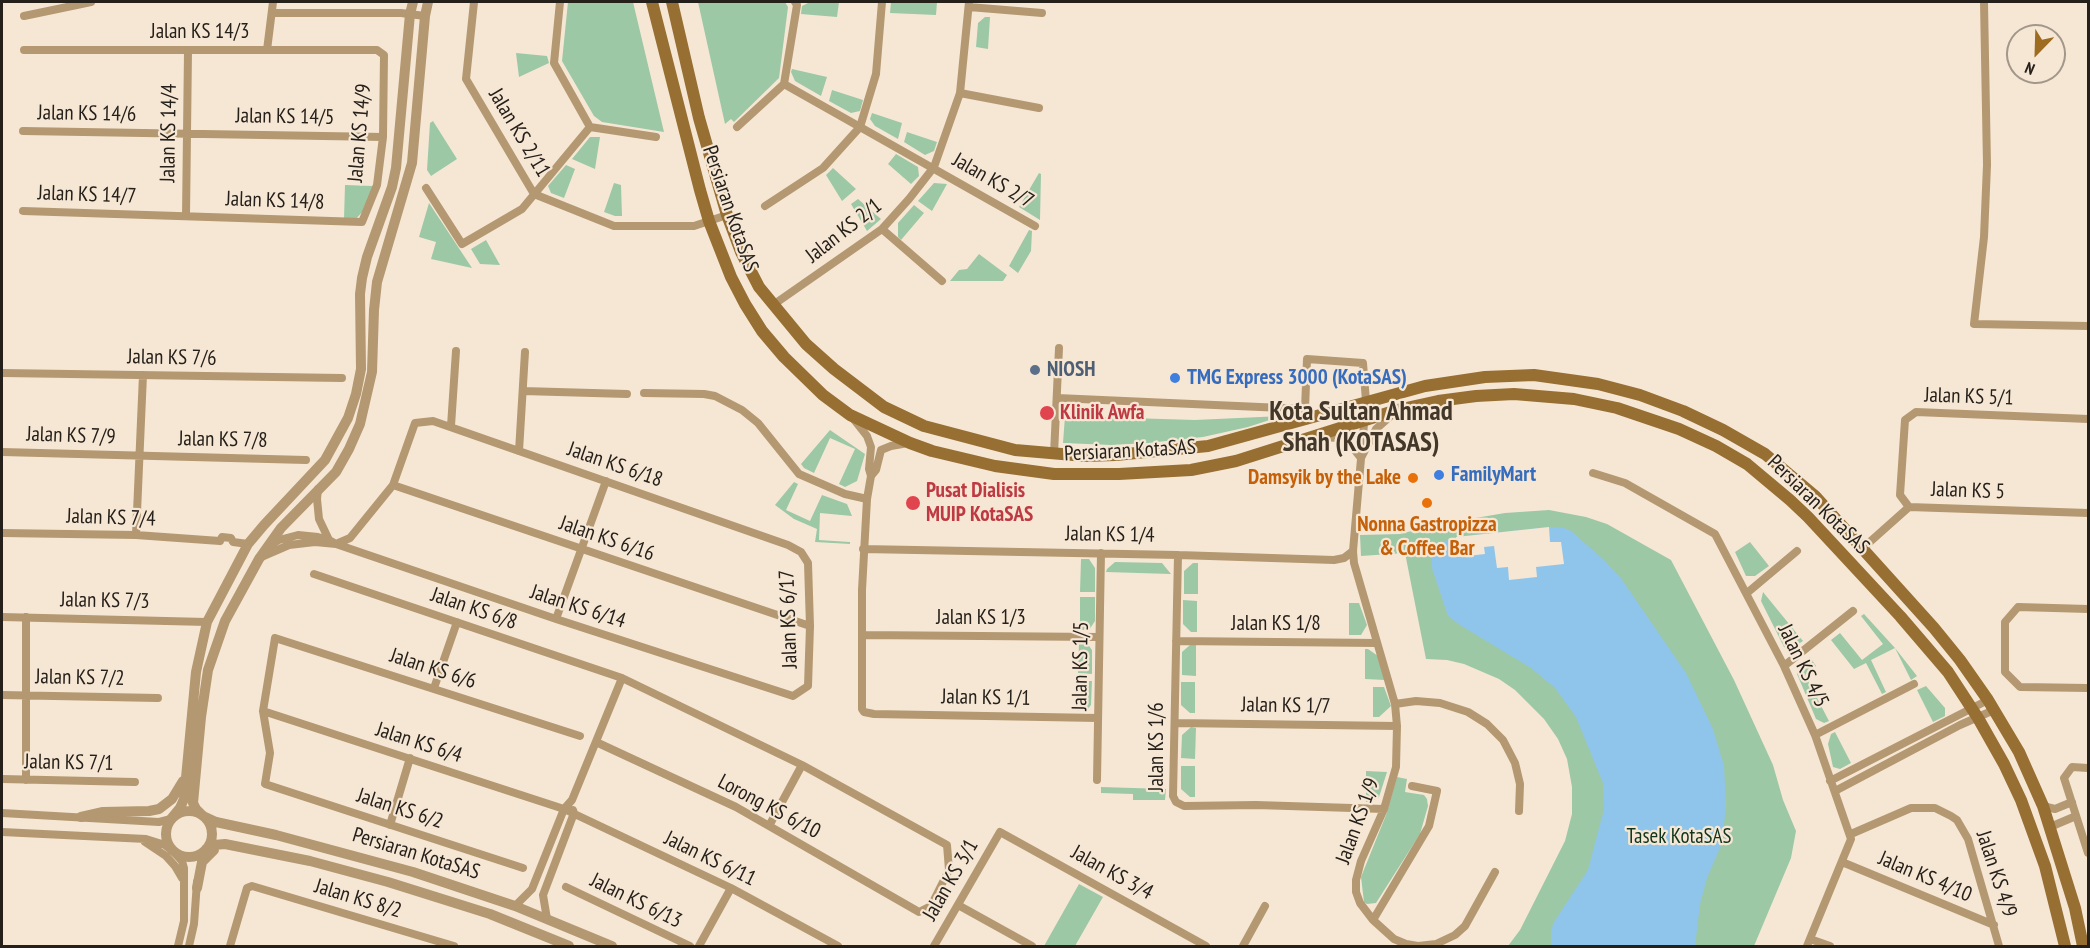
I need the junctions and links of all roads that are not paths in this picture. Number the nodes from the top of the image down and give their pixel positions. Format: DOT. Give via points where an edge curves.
graph roads {
  1 [pos="91,2"];
  2 [pos="273,2"];
  3 [pos="414,2"];
  4 [pos="428,2"];
  5 [pos="474,2"];
  6 [pos="560,2"];
  7 [pos="652,2"];
  8 [pos="672,2"];
  9 [pos="795,2"];
  10 [pos="882,2"];
  11 [pos="1984,2"];
  12 [pos="969,4"];
  13 [pos="272,13"];
  14 [pos="1042,13"];
  15 [pos="410,14"];
  16 [pos="425,15"];
  17 [pos="24,16"];
  18 [pos="24,50"];
  19 [pos="267,50"];
  20 [pos="377,50"];
  21 [pos="188,51"];
  22 [pos="784,84"];
  23 [pos="960,93"];
  24 [pos="1039,108"];
  25 [pos="590,127"];
  26 [pos="737,127"];
  27 [pos="860,127"];
  28 [pos="23,131"];
  29 [pos="187,134"];
  30 [pos="382,137"];
  31 [pos="656,137"];
  32 [pos="934,167"];
  33 [pos="426,188"];
  34 [pos="534,194"];
  35 [pos="765,206"];
  36 [pos="23,211"];
  37 [pos="727,215"];
  38 [pos="186,216"];
  39 [pos="709,221"];
  40 [pos="363,222"];
  41 [pos="1035,226"];
  42 [pos="882,229"];
  43 [pos="942,281"];
  44 [pos="773,305"];
  45 [pos="2088,326"];
  46 [pos="1059,348"];
  47 [pos="456,351"];
  48 [pos="525,352"];
  49 [pos="2,373"];
  50 [pos="143,375"];
  51 [pos="342,378"];
  52 [pos="523,392"];
  53 [pos="644,393"];
  54 [pos="627,394"];
  55 [pos="1057,398"];
  56 [pos="1366,401"];
  57 [pos="1397,410"];
  58 [pos="850,415"];
  59 [pos="2088,419"];
  60 [pos="1364,421"];
  61 [pos="451,426"];
  62 [pos="1310,438"];
  63 [pos="910,443"];
  64 [pos="519,451"];
  65 [pos="2,452"];
  66 [pos="1054,454"];
  67 [pos="140,456"];
  68 [pos="1362,458"];
  69 [pos="306,460"];
  70 [pos="1593,473"];
  71 [pos="871,476"];
  72 [pos="606,481"];
  73 [pos="393,485"];
  74 [pos="320,486"];
  75 [pos="867,499"];
  76 [pos="1909,507"];
  77 [pos="2088,513"];
  78 [pos="2,532"];
  79 [pos="136,536"];
  80 [pos="333,542"];
  81 [pos="248,544"];
  82 [pos="267,547"];
  83 [pos="1863,548"];
  84 [pos="863,549"];
  85 [pos="581,550"];
  86 [pos="1353,551"];
  87 [pos="1797,551"];
  88 [pos="801,552"];
  89 [pos="1101,553"];
  90 [pos="1178,555"];
  91 [pos="259,559"];
  92 [pos="314,574"];
  93 [pos="1747,593"];
  94 [pos="2088,609"];
  95 [pos="1853,611"];
  96 [pos="2,617"];
  97 [pos="26,617"];
  98 [pos="556,620"];
  99 [pos="207,622"];
  100 [pos="457,622"];
  101 [pos="810,626"];
  102 [pos="862,635"];
  103 [pos="1099,637"];
  104 [pos="1176,641"];
  105 [pos="1377,643"];
  106 [pos="1784,666"];
  107 [pos="622,678"];
  108 [pos="1914,684"];
  109 [pos="808,686"];
  110 [pos="434,688"];
  111 [pos="2088,688"];
  112 [pos="2,695"];
  113 [pos="26,695"];
  114 [pos="158,698"];
  115 [pos="1395,704"];
  116 [pos="1991,705"];
  117 [pos="262,711"];
  118 [pos="1975,713"];
  119 [pos="1098,718"];
  120 [pos="1174,723"];
  121 [pos="1397,726"];
  122 [pos="1815,735"];
  123 [pos="580,736"];
  124 [pos="596,742"];
  125 [pos="410,759"];
  126 [pos="802,765"];
  127 [pos="2088,768"];
  128 [pos="191,773"];
  129 [pos="2,779"];
  130 [pos="26,780"];
  131 [pos="1096,780"];
  132 [pos="1830,781"];
  133 [pos="135,782"];
  134 [pos="1412,786"];
  135 [pos="1835,791"];
  136 [pos="572,800"];
  137 [pos="2072,802"];
  138 [pos="2043,806"];
  139 [pos="564,809"];
  140 [pos="1384,809"];
  141 [pos="1519,811"];
  142 [pos="2,813"];
  143 [pos="574,813"];
  144 [pos="203,816"];
  145 [pos="2076,816"];
  146 [pos="81,817"];
  147 [pos="171,819"];
  148 [pos="390,825"];
  149 [pos="769,826"];
  150 [pos="2050,826"];
  151 [pos="249,829"];
  152 [pos="2,832"];
  153 [pos="1000,832"];
  154 [pos="1851,834"];
  155 [pos="133,838"];
  156 [pos="240,847"];
  157 [pos="2088,848"];
  158 [pos="206,849"];
  159 [pos="174,852"];
  160 [pos="1842,862"];
  161 [pos="523,868"];
  162 [pos="1495,872"];
  163 [pos="184,887"];
  164 [pos="566,887"];
  165 [pos="197,888"];
  166 [pos="731,888"];
  167 [pos="958,905"];
  168 [pos="515,906"];
  169 [pos="1265,906"];
  170 [pos="920,912"];
  171 [pos="548,919"];
  172 [pos="1373,920"];
  173 [pos="1994,926"];
  174 [pos="1809,943"];
  175 [pos="178,946"];
  176 [pos="189,946"];
  177 [pos="230,946"];
  178 [pos="454,946"];
  179 [pos="569,946"];
  180 [pos="612,946"];
  181 [pos="690,946"];
  182 [pos="699,946"];
  183 [pos="838,946"];
  184 [pos="934,946"];
  185 [pos="1032,946"];
  186 [pos="1206,946"];
  187 [pos="1243,946"];
  188 [pos="1830,946"];
  189 [pos="1999,946"];
  190 [pos="2065,946"];
  191 [pos="2083,946"];
  1 -- 17 [label="street"];
  2 -- 13 [label="street"];
  3 -- 15 [label="street"];
  4 -- 16 [label="street"];
  5 -- 34 [label="street, Jalan KS 2/11" via="466,78"];
  6 -- 25 [label="street" via="554,63"];
  7 -- 39 [label="main road, Persiaran KotaSAS"];
  8 -- 37 [label="main road, Persiaran KotaSAS"];
  9 -- 22 [label="street"];
  10 -- 27 [label="street" via="876,74"];
  11 -- 45 [label="street" via="1987,165 1974,324"];
  12 -- 14 [label="street"];
  12 -- 23 [label="street, Jalan KS 2/1"];
  13 -- 15 [label="street"];
  13 -- 19 [label="street"];
  15 -- 16 [label="street"];
  15 -- 81 [label="street" via="396,168 367,257 360,294 361,369 356,394 325,460"];
  16 -- 74 [label="street" via="412,163 377,282 368,398 349,449 336,472"];
  18 -- 21 [label="street, Jalan KS 14/3"];
  19 -- 20 [label="street, Jalan KS 14/3"];
  19 -- 21 [label="street, Jalan KS 14/3"];
  20 -- 30 [label="street, Jalan KS 14/9" via="384,54"];
  21 -- 29 [label="street, Jalan KS 14/4"];
  22 -- 26 [label="street"];
  22 -- 27 [label="street, Jalan KS 2/7"];
  23 -- 24 [label="street"];
  23 -- 32 [label="street, Jalan KS 2/1"];
  25 -- 31 [label="street"];
  25 -- 34 [label="street"];
  27 -- 32 [label="street, Jalan KS 2/7"];
  27 -- 35 [label="street" via="823,168"];
  28 -- 29 [label="street, Jalan KS 14/6"];
  29 -- 30 [label="street, Jalan KS 14/5"];
  29 -- 38 [label="street, Jalan KS 14/4"];
  30 -- 40 [label="street, Jalan KS 14/9" via="376,185"];
  32 -- 41 [label="street, Jalan KS 2/7"];
  32 -- 42 [label="street, Jalan KS 2/1"];
  33 -- 34 [label="street" via="462,244 522,209"];
  34 -- 39 [label="street, Jalan KS 2/11" via="614,226 687,226"];
  36 -- 38 [label="street, Jalan KS 14/7"];
  37 -- 39 [label="street, Jalan KS 2/11"];
  37 -- 44 [label="main road, Persiaran KotaSAS" via="749,270"];
  38 -- 40 [label="street, Jalan KS 14/8"];
  39 -- 58 [label="main road, Persiaran KotaSAS" via="731,276 762,331 807,380"];
  42 -- 43 [label="street"];
  42 -- 44 [label="street, Jalan KS 2/1"];
  44 -- 66 [label="main road, Persiaran KotaSAS" via="806,344 884,407 950,434 1015,450"];
  46 -- 55 [label="street"];
  47 -- 61 [label="street"];
  48 -- 52 [label="street"];
  49 -- 50 [label="street, Jalan KS 7/6"];
  50 -- 51 [label="street, Jalan KS 7/6"];
  50 -- 67 [label="street"];
  52 -- 54 [label="street"];
  52 -- 64 [label="street"];
  53 -- 75 [label="street" via="715,396 758,423 799,474"];
  55 -- 56 [label="street, Jalan KS 1/9" via="1305,409 1307,359 1363,363"];
  55 -- 66 [label="street"];
  56 -- 60 [label="street, Jalan KS 1/9"];
  56 -- 66 [label="main road, Persiaran KotaSAS" via="1208,446 1116,455"];
  56 -- 83 [label="main road, Persiaran KotaSAS" via="1450,381 1519,375 1581,381 1640,395 1683,411 1765,454 1815,496"];
  57 -- 60 [label="main road, Persiaran KotaSAS"];
  57 -- 68 [label="street" via="1376,429"];
  57 -- 118 [label="main road, Persiaran KotaSAS" via="1464,397 1555,397 1634,413 1716,446 1761,475 1808,517 1936,657"];
  58 -- 63 [label="main road, Persiaran KotaSAS"];
  58 -- 71 [label="street" via="870,442"];
  59 -- 76 [label="street, Jalan KS 5/1" via="1916,412 1905,420 1900,495"];
  60 -- 62 [label="main road, Persiaran KotaSAS"];
  60 -- 68 [label="street, Jalan KS 1/9"];
  61 -- 64 [label="street, Jalan KS 6/18"];
  61 -- 73 [label="street, Jalan KS 6/18" via="416,423"];
  62 -- 63 [label="main road, Persiaran KotaSAS" via="1191,470 1119,474 1009,469"];
  62 -- 68 [label="street" via="1339,438"];
  63 -- 71 [label="street" via="881,450"];
  64 -- 72 [label="street, Jalan KS 6/18"];
  65 -- 67 [label="street, Jalan KS 7/9"];
  67 -- 69 [label="street, Jalan KS 7/8"];
  67 -- 79 [label="street"];
  68 -- 86 [label="street, Jalan KS 1/9"];
  70 -- 93 [label="street, Jalan KS 4/5" via="1625,483 1715,534"];
  71 -- 75 [label="street"];
  72 -- 85 [label="street"];
  72 -- 88 [label="street, Jalan KS 6/18"];
  73 -- 80 [label="street" via="350,538"];
  73 -- 85 [label="street, Jalan KS 6/16"];
  74 -- 80 [label="street" via="319,519"];
  74 -- 82 [label="street"];
  75 -- 84 [label="street"];
  76 -- 77 [label="street, Jalan KS 5"];
  76 -- 83 [label="street, Jalan KS 5"];
  78 -- 79 [label="street, Jalan KS 7/4"];
  79 -- 81 [label="street, Jalan KS 7/4" via="220,541 221,545 231,546 233,542"];
  80 -- 82 [label="street" via="297,535"];
  80 -- 91 [label="street" via="299,543"];
  80 -- 98 [label="street, Jalan KS 6/14"];
  81 -- 82 [label="street"];
  81 -- 99 [label="street"];
  82 -- 91 [label="street"];
  83 -- 116 [label="main road, Persiaran KotaSAS" via="1940,636"];
  84 -- 89 [label="street, Jalan KS 1/4"];
  84 -- 102 [label="street"];
  85 -- 98 [label="street"];
  85 -- 101 [label="street, Jalan KS 6/16"];
  86 -- 90 [label="street, Jalan KS 1/4" via="1334,560"];
  86 -- 105 [label="street, Jalan KS 1/9"];
  87 -- 93 [label="street"];
  88 -- 101 [label="street, Jalan KS 6/17" via="808,564"];
  89 -- 90 [label="street, Jalan KS 1/4"];
  89 -- 103 [label="street, Jalan KS 1/5"];
  90 -- 104 [label="street, Jalan KS 1/6"];
  91 -- 128 [label="street" via="234,602 211,659"];
  92 -- 100 [label="street, Jalan KS 6/8"];
  93 -- 106 [label="street, Jalan KS 4/5"];
  94 -- 111 [label="street" via="2018,608 2005,622 2005,672 2020,687"];
  95 -- 106 [label="street"];
  96 -- 97 [label="street, Jalan KS 7/3"];
  97 -- 99 [label="street, Jalan KS 7/3"];
  97 -- 113 [label="street"];
  98 -- 109 [label="street, Jalan KS 6/14" via="793,696"];
  99 -- 128 [label="street" via="196,672"];
  100 -- 107 [label="street, Jalan KS 6/8"];
  100 -- 110 [label="street"];
  101 -- 109 [label="street, Jalan KS 6/17"];
  102 -- 103 [label="street, Jalan KS 1/3"];
  102 -- 119 [label="street, Jalan KS 1/1" via="862,709 868,714"];
  103 -- 119 [label="street, Jalan KS 1/5"];
  104 -- 105 [label="street, Jalan KS 1/8"];
  104 -- 120 [label="street, Jalan KS 1/6"];
  105 -- 115 [label="street, Jalan KS 1/9"];
  106 -- 122 [label="street, Jalan KS 4/5"];
  107 -- 124 [label="street"];
  107 -- 126 [label="street, Jalan KS 6/8"];
  108 -- 122 [label="street"];
  110 -- 117 [label="street, Jalan KS 6/6" via="275,638"];
  110 -- 123 [label="street, Jalan KS 6/6"];
  112 -- 113 [label="street, Jalan KS 7/2"];
  113 -- 114 [label="street, Jalan KS 7/2"];
  113 -- 130 [label="street"];
  115 -- 121 [label="street, Jalan KS 1/9"];
  115 -- 141 [label="street" via="1440,703 1468,711 1487,724 1503,740 1515,763 1520,784"];
  116 -- 118 [label="street"];
  116 -- 138 [label="main road, Persiaran KotaSAS" via="2019,752"];
  117 -- 125 [label="street, Jalan KS 6/4"];
  117 -- 148 [label="street, Jalan KS 6/2" via="270,753 265,784"];
  118 -- 132 [label="street"];
  118 -- 135 [label="street"];
  118 -- 190 [label="main road, Persiaran KotaSAS" via="2025,810 2045,866"];
  119 -- 131 [label="street, Jalan KS 1/5"];
  120 -- 121 [label="street, Jalan KS 1/7"];
  120 -- 140 [label="street, Jalan KS 1/6" via="1173,796 1184,806"];
  121 -- 140 [label="street, Jalan KS 1/9" via="1396,767"];
  122 -- 132 [label="street, Jalan KS 4/5"];
  124 -- 136 [label="street"];
  124 -- 149 [label="street, Lorong KS 6/10"];
  125 -- 139 [label="street, Jalan KS 6/4"];
  125 -- 148 [label="street"];
  126 -- 149 [label="street"];
  126 -- 170 [label="street, Jalan KS 6/8" via="947,845 949,870 931,906"];
  127 -- 137 [label="street" via="2072,768 2064,778"];
  128 -- 144 [label="street" via="193,803"];
  128 -- 146 [label="street" via="176,795 159,809"];
  128 -- 147 [label="street" via="183,803"];
  128 -- 151 [label="street" via="204,809 218,820"];
  129 -- 130 [label="street, Jalan KS 7/1"];
  130 -- 133 [label="street, Jalan KS 7/1"];
  132 -- 135 [label="street, Jalan KS 4/5"];
  134 -- 172 [label="street" via="1437,791 1429,826"];
  135 -- 154 [label="street, Jalan KS 4/5"];
  136 -- 139 [label="street"];
  136 -- 143 [label="street"];
  137 -- 138 [label="street" via="2055,809"];
  137 -- 145 [label="street"];
  138 -- 150 [label="main road, Persiaran KotaSAS"];
  139 -- 143 [label="street, Jalan KS 6/11"];
  139 -- 168 [label="street" via="532,889"];
  140 -- 172 [label="street, Jalan KS 1/9" via="1356,880 1360,903"];
  142 -- 146 [label="street, Persiaran KotaSAS"];
  143 -- 166 [label="street, Jalan KS 6/11"];
  143 -- 171 [label="street" via="543,895"];
  144 -- 147 [label="street, Persiaran KotaSAS" via="186,811"];
  144 -- 151 [label="street, Persiaran KotaSAS"];
  144 -- 158 [label="street" via="212,831"];
  145 -- 150 [label="street"];
  145 -- 157 [label="street"];
  146 -- 147 [label="street, Persiaran KotaSAS" via="159,822"];
  147 -- 159 [label="street" via="166,840"];
  148 -- 161 [label="street, Jalan KS 6/2"];
  149 -- 170 [label="street, Lorong KS 6/10"];
  150 -- 191 [label="main road, Persiaran KotaSAS"];
  151 -- 168 [label="street, Persiaran KotaSAS" via="403,868"];
  152 -- 155 [label="street, Persiaran KotaSAS"];
  153 -- 167 [label="street, Jalan KS 3/1"];
  153 -- 186 [label="street, Jalan KS 3/4"];
  154 -- 160 [label="street"];
  154 -- 173 [label="street, Jalan KS 4/9" via="1911,808 1935,808 1951,816 1968,839"];
  155 -- 159 [label="street, Persiaran KotaSAS" via="153,840"];
  155 -- 163 [label="street" via="166,856 180,874"];
  156 -- 158 [label="street, Persiaran KotaSAS" via="217,844"];
  156 -- 165 [label="street" via="210,852 200,869"];
  156 -- 179 [label="street, Persiaran KotaSAS" via="388,882 489,914"];
  158 -- 159 [label="street, Persiaran KotaSAS" via="188,857"];
  158 -- 165 [label="street" via="197,867"];
  159 -- 163 [label="street" via="182,861"];
  160 -- 173 [label="street, Jalan KS 4/10"];
  160 -- 174 [label="street"];
  162 -- 172 [label="street, Jalan KS 1/9" via="1465,926 1436,944 1406,944 1394,939"];
  163 -- 175 [label="street"];
  164 -- 181 [label="street, Jalan KS 6/13"];
  165 -- 176 [label="street"];
  166 -- 182 [label="street"];
  166 -- 183 [label="street, Jalan KS 6/11"];
  167 -- 184 [label="street, Jalan KS 3/1"];
  167 -- 185 [label="street"];
  168 -- 171 [label="street, Persiaran KotaSAS"];
  169 -- 187 [label="street"];
  171 -- 180 [label="street, Persiaran KotaSAS"];
  173 -- 189 [label="street, Jalan KS 4/9"];
  174 -- 188 [label="street"];
  177 -- 178 [label="street, Jalan KS 8/2" via="248,888 252,886"];
}
